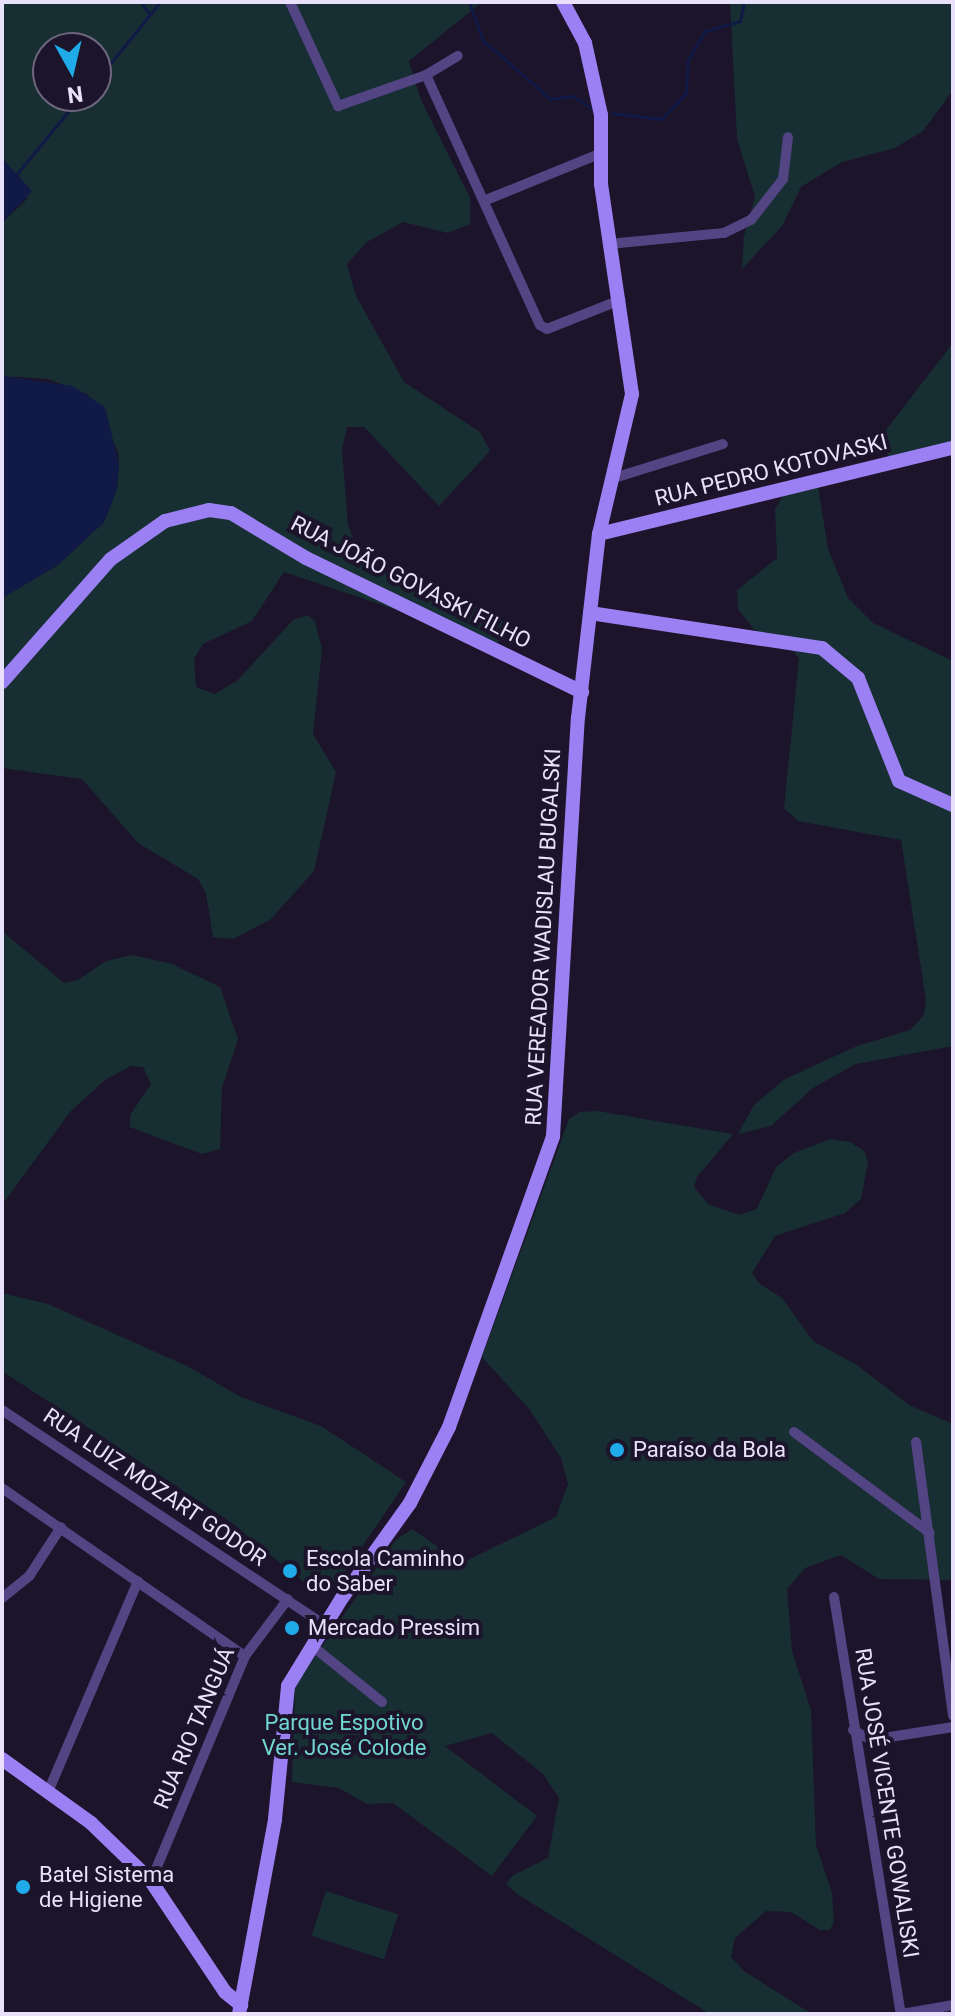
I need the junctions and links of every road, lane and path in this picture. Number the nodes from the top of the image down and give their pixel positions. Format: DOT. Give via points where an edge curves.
graph roads {
  1 [pos="290,2"];
  2 [pos="563,2"];
  3 [pos="458,56"];
  4 [pos="426,75"];
  5 [pos="788,137"];
  6 [pos="602,153"];
  7 [pos="486,200"];
  8 [pos="609,244"];
  9 [pos="620,300"];
  10 [pos="723,444"];
  11 [pos="953,448"];
  12 [pos="614,478"];
  13 [pos="599,534"];
  14 [pos="590,613"];
  15 [pos="2,682"];
  16 [pos="582,692"];
  17 [pos="953,805"];
  18 [pos="2,1410"];
  19 [pos="794,1432"];
  20 [pos="916,1442"];
  21 [pos="2,1488"];
  22 [pos="61,1527"];
  23 [pos="930,1533"];
  24 [pos="138,1581"];
  25 [pos="834,1597"];
  26 [pos="2,1598"];
  27 [pos="288,1599"];
  28 [pos="324,1625"];
  29 [pos="311,1645"];
  30 [pos="245,1656"];
  31 [pos="382,1702"];
  32 [pos="953,1716"];
  33 [pos="953,1727"];
  34 [pos="853,1730"];
  35 [pos="2,1759"];
  36 [pos="48,1792"];
  37 [pos="151,1881"];
  38 [pos="953,2005"];
  39 [pos="240,2010"];
  40 [pos="902,2014"];
  1 -- 4 [label="street" via="338,106"];
  2 -- 6 [label="main road, RUA VEREADOR WADISLAU BUGALSKI" via="585,43 601,115"];
  3 -- 4 [label="street"];
  4 -- 7 [label="street"];
  5 -- 8 [label="street" via="783,179 751,220 724,233"];
  6 -- 7 [label="street"];
  6 -- 8 [label="main road, RUA VEREADOR WADISLAU BUGALSKI"];
  7 -- 9 [label="street" via="543,328"];
  8 -- 9 [label="main road, RUA VEREADOR WADISLAU BUGALSKI"];
  9 -- 12 [label="main road, RUA VEREADOR WADISLAU BUGALSKI" via="632,394"];
  10 -- 12 [label="street"];
  11 -- 13 [label="main road, RUA PEDRO KOTOVASKI"];
  12 -- 13 [label="main road, RUA VEREADOR WADISLAU BUGALSKI"];
  13 -- 14 [label="main road, RUA VEREADOR WADISLAU BUGALSKI"];
  14 -- 16 [label="main road, RUA VEREADOR WADISLAU BUGALSKI"];
  14 -- 17 [label="main road" via="822,648 858,678 899,781"];
  15 -- 16 [label="main road, RUA JOÃO GOVASKI FILHO" via="111,559 165,521 209,510 231,513 306,558"];
  16 -- 28 [label="main road, RUA VEREADOR WADISLAU BUGALSKI" via="553,1136 449,1427 410,1503"];
  18 -- 27 [label="street, RUA LUIZ MOZART GODOR"];
  19 -- 23 [label="street"];
  20 -- 23 [label="street"];
  21 -- 22 [label="street"];
  22 -- 24 [label="street"];
  22 -- 26 [label="street" via="30,1575"];
  23 -- 32 [label="street"];
  24 -- 30 [label="street"];
  24 -- 36 [label="street"];
  25 -- 34 [label="street, RUA JOSÉ VICENTE GOWALISKI"];
  27 -- 28 [label="street, RUA LUIZ MOZART GODOR"];
  27 -- 30 [label="street, RUA RIO TANGUÁ"];
  28 -- 29 [label="main road, RUA VEREADOR WADISLAU BUGALSKI"];
  29 -- 31 [label="street"];
  29 -- 39 [label="main road, RUA VEREADOR WADISLAU BUGALSKI" via="288,1686 275,1819"];
  30 -- 37 [label="street, RUA RIO TANGUÁ"];
  33 -- 34 [label="street" via="871,1740"];
  34 -- 40 [label="street, RUA JOSÉ VICENTE GOWALISKI"];
  35 -- 36 [label="main road"];
  36 -- 37 [label="main road" via="91,1823"];
  37 -- 39 [label="main road"];
  38 -- 40 [label="street"];
}
